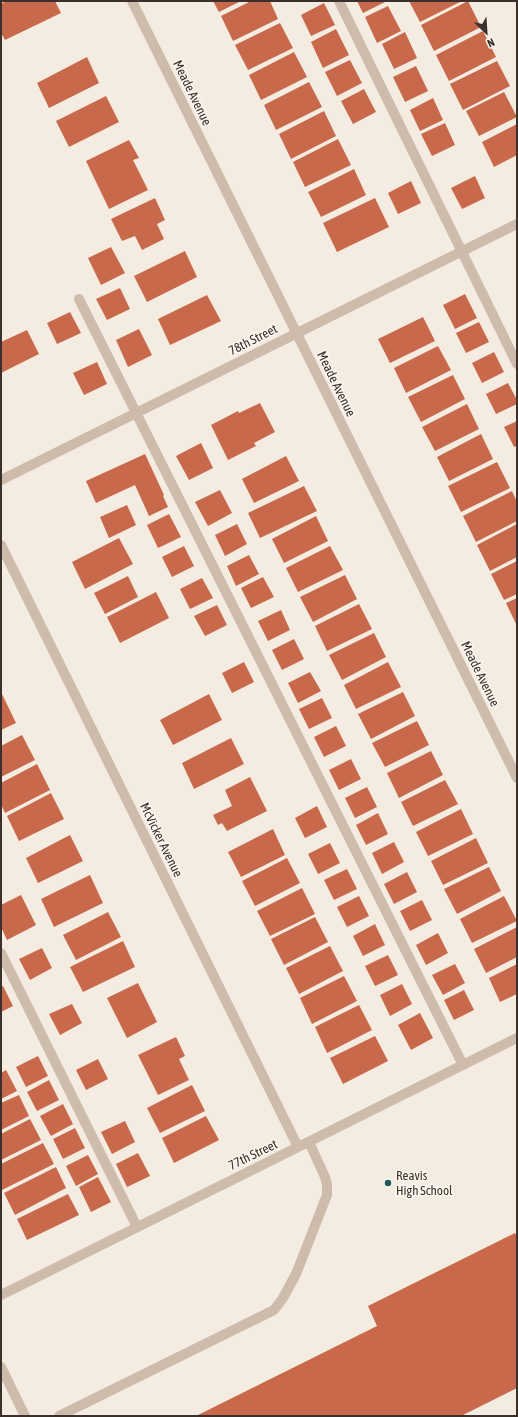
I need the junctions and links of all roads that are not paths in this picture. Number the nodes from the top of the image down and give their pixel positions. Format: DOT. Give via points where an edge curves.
graph roads {
  1 [pos="132,1"];
  2 [pos="339,1"];
  3 [pos="517,224"];
  4 [pos="461,252"];
  5 [pos="79,299"];
  6 [pos="296,333"];
  7 [pos="517,364"];
  8 [pos="136,414"];
  9 [pos="1,480"];
  10 [pos="1,545"];
  11 [pos="517,778"];
  12 [pos="1,953"];
  13 [pos="517,1038"];
  14 [pos="463,1065"];
  15 [pos="309,1142"];
  16 [pos="298,1147"];
  17 [pos="137,1227"];
  18 [pos="1,1295"];
  19 [pos="1,1367"];
  20 [pos="25,1416"];
  21 [pos="60,1416"];
  1 -- 6 [label="street, Meade Avenue"];
  2 -- 4 [label="street"];
  3 -- 4 [label="street, 78th Street"];
  4 -- 6 [label="street, 78th Street"];
  4 -- 7 [label="street"];
  5 -- 8 [label="street"];
  6 -- 8 [label="street, 78th Street"];
  6 -- 11 [label="street, Meade Avenue"];
  8 -- 9 [label="street, 78th Street"];
  8 -- 14 [label="street"];
  10 -- 16 [label="street, McVicker Avenue"];
  12 -- 17 [label="street"];
  13 -- 14 [label="street, 77th Street"];
  14 -- 15 [label="street, 77th Street"];
  15 -- 16 [label="street, 77th Street"];
  15 -- 21 [label="street" via="326,1177 327,1195 296,1274 274,1310"];
  16 -- 17 [label="street, 77th Street"];
  17 -- 18 [label="street, 77th Street"];
  19 -- 20 [label="street"];
}
